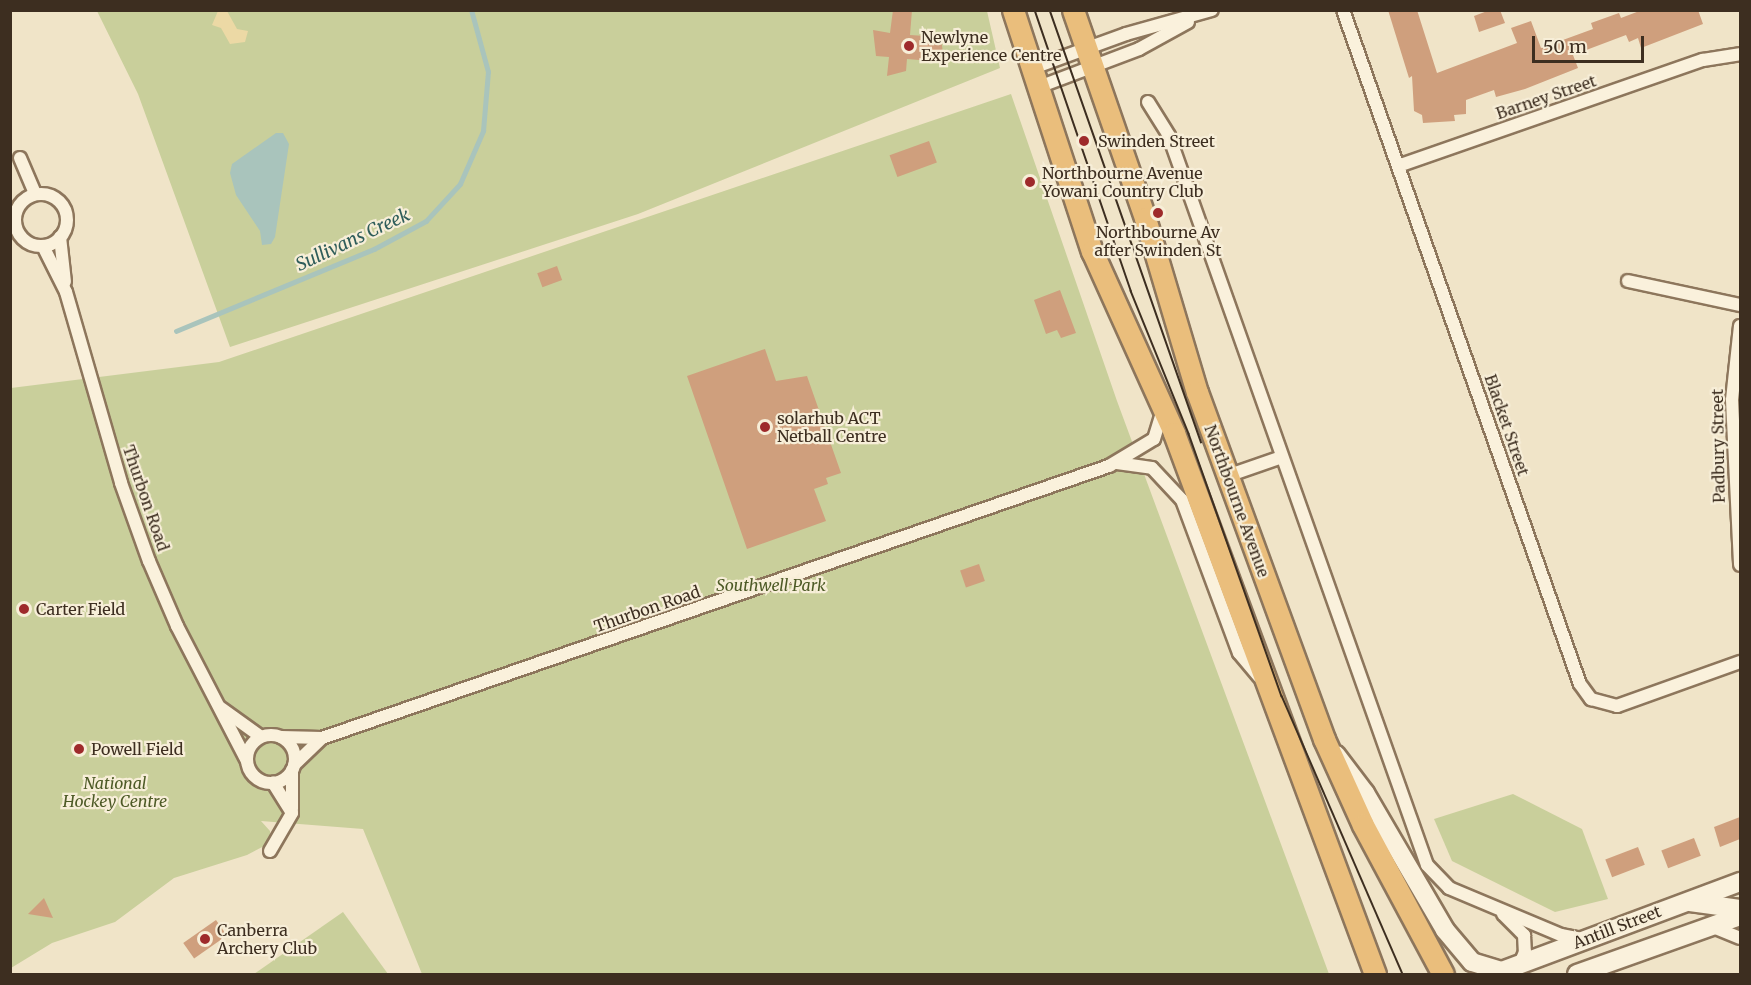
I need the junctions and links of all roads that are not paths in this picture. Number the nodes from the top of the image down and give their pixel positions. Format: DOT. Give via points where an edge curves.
graph roads {
  1 [pos="1013,10"];
  2 [pos="1072,10"];
  3 [pos="1343,10"];
  4 [pos="1208,12"];
  5 [pos="1740,54"];
  6 [pos="1089,58"];
  7 [pos="1033,79"];
  8 [pos="1148,102"];
  9 [pos="21,158"];
  10 [pos="1398,166"];
  11 [pos="35,194"];
  12 [pos="13,219"];
  13 [pos="60,237"];
  14 [pos="24,240"];
  15 [pos="10,241"];
  16 [pos="43,246"];
  17 [pos="1628,281"];
  18 [pos="66,292"];
  19 [pos="1740,304"];
  20 [pos="1740,326"];
  21 [pos="1162,405"];
  22 [pos="1282,457"];
  23 [pos="1117,463"];
  24 [pos="1227,476"];
  25 [pos="1740,564"];
  26 [pos="1740,662"];
  27 [pos="1265,684"];
  28 [pos="218,705"];
  29 [pos="261,737"];
  30 [pos="280,737"];
  31 [pos="322,738"];
  32 [pos="1324,739"];
  33 [pos="247,760"];
  34 [pos="293,767"];
  35 [pos="273,783"];
  36 [pos="292,809"];
  37 [pos="270,851"];
  38 [pos="1740,882"];
  39 [pos="1685,901"];
  40 [pos="1740,909"];
  41 [pos="1498,910"];
  42 [pos="1740,916"];
  43 [pos="1713,927"];
  44 [pos="1740,938"];
  45 [pos="1584,940"];
  46 [pos="1520,964"];
  47 [pos="1498,973"];
  48 [pos="1375,975"];
  49 [pos="1443,975"];
  50 [pos="1577,975"];
  1 -- 7 [label="highway"];
  2 -- 6 [label="highway, Northbourne Avenue"];
  3 -- 10 [label="street, Blacket Street"];
  4 -- 6 [label="street"];
  4 -- 6 [label="street" via="1139,49"];
  5 -- 10 [label="street, Barney Street" via="1703,60"];
  6 -- 7 [label="street"];
  6 -- 7 [label="street"];
  6 -- 24 [label="highway, Northbourne Avenue"];
  7 -- 21 [label="highway" via="1092,251"];
  8 -- 22 [label="street" via="1169,136"];
  9 -- 11 [label="street"];
  10 -- 26 [label="street, Blacket Street" via="1580,684 1591,699 1617,706"];
  11 -- 12 [label="street" via="22,202"];
  11 -- 13 [label="street" via="51,196 63,207 66,222"];
  12 -- 14 [label="street"];
  13 -- 16 [label="street"];
  13 -- 18 [label="street, Thurbon Road"];
  14 -- 15 [label="street"];
  14 -- 16 [label="street"];
  16 -- 18 [label="street, Thurbon Road"];
  17 -- 19 [label="street"];
  18 -- 28 [label="street, Thurbon Road" via="137,528 177,626"];
  20 -- 25 [label="street, Padbury Street" via="1732,431"];
  21 -- 23 [label="street, Thurbon Road" via="1158,434"];
  21 -- 27 [label="highway"];
  22 -- 24 [label="street"];
  22 -- 41 [label="street" via="1424,859 1439,881"];
  23 -- 27 [label="street, Thurbon Road" via="1150,467 1167,481 1187,509 1239,653"];
  23 -- 31 [label="street, Thurbon Road"];
  24 -- 32 [label="highway, Northbourne Avenue"];
  27 -- 48 [label="highway"];
  28 -- 29 [label="street, Thurbon Road"];
  28 -- 33 [label="street, Thurbon Road"];
  29 -- 30 [label="street, Thurbon Road"];
  29 -- 33 [label="street" via="252,744"];
  30 -- 31 [label="street, Thurbon Road"];
  30 -- 34 [label="street" via="294,750"];
  31 -- 34 [label="street, Thurbon Road"];
  32 -- 47 [label="main road" via="1365,793 1445,930 1472,962"];
  32 -- 49 [label="highway, Northbourne Avenue" via="1363,825"];
  33 -- 35 [label="street, Thurbon Road" via="253,775"];
  34 -- 35 [label="street, Thurbon Road"];
  34 -- 36 [label="street"];
  35 -- 36 [label="street, Thurbon Road"];
  36 -- 37 [label="street"];
  38 -- 39 [label="main road, Antill Street"];
  39 -- 40 [label="main road"];
  39 -- 45 [label="main road, Antill Street"];
  41 -- 45 [label="street"];
  41 -- 46 [label="street" via="1524,935 1525,952"];
  42 -- 43 [label="main road, Antill Street"];
  43 -- 44 [label="street"];
  43 -- 50 [label="main road, Antill Street"];
  45 -- 46 [label="main road, Antill Street"];
  46 -- 47 [label="main road, Antill Street"];
}
